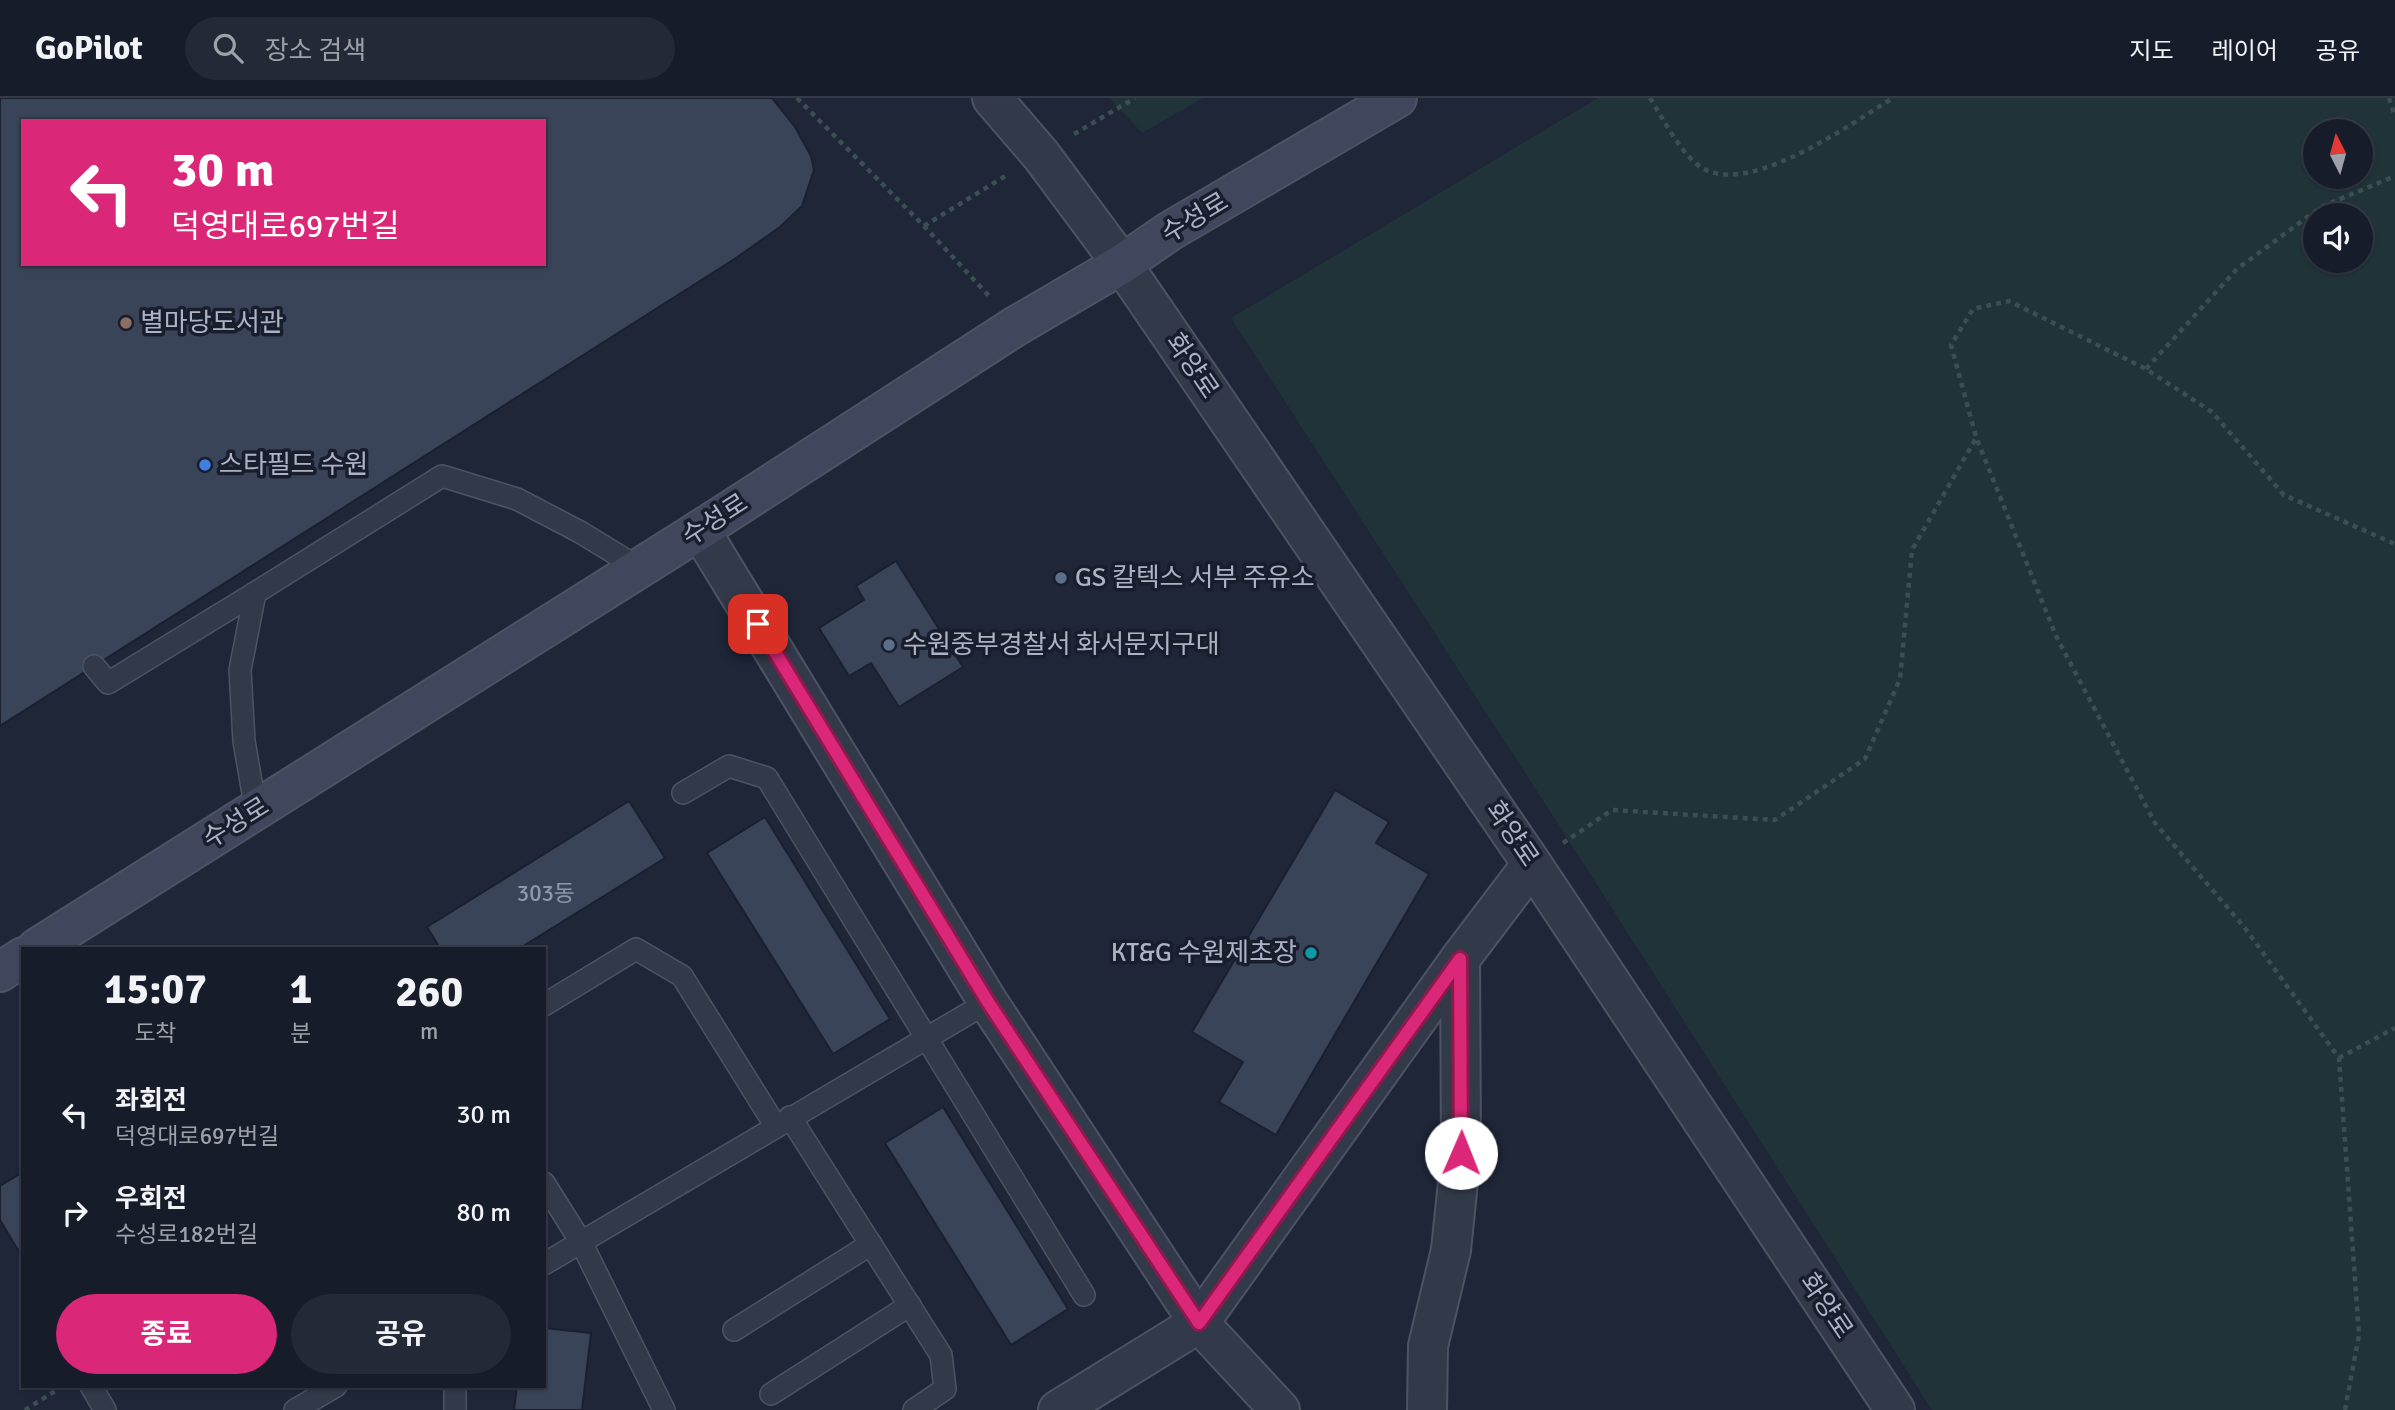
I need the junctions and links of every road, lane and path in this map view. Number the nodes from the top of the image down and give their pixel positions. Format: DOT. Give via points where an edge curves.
graph roads {
  1 [pos="797,98"];
  2 [pos="992,98"];
  3 [pos="1128,98"];
  4 [pos="1135,98"];
  5 [pos="1397,98"];
  6 [pos="1650,98"];
  7 [pos="1894,98"];
  8 [pos="2389,98"];
  9 [pos="1123,101"];
  10 [pos="2395,117"];
  11 [pos="2395,176"];
  12 [pos="1122,264"];
  13 [pos="1016,326"];
  14 [pos="2146,369"];
  15 [pos="1976,437"];
  16 [pos="700,530"];
  17 [pos="2395,544"];
  18 [pos="639,568"];
  19 [pos="255,593"];
  20 [pos="94,666"];
  21 [pos="683,793"];
  22 [pos="256,810"];
  23 [pos="1532,864"];
  24 [pos="39,947"];
  25 [pos="21,958"];
  26 [pos="1460,959"];
  27 [pos="0,972"];
  28 [pos="988,1002"];
  29 [pos="546,1004"];
  30 [pos="2395,1028"];
  31 [pos="927,1037"];
  32 [pos="2339,1058"];
  33 [pos="783,1121"];
  34 [pos="546,1185"];
  35 [pos="581,1242"];
  36 [pos="871,1244"];
  37 [pos="546,1263"];
  38 [pos="1084,1295"];
  39 [pos="910,1305"];
  40 [pos="1199,1323"];
  41 [pos="734,1330"];
  42 [pos="60,1388"];
  43 [pos="92,1388"];
  44 [pos="333,1388"];
  45 [pos="455,1388"];
  46 [pos="771,1395"];
  47 [pos="25,1410"];
  48 [pos="104,1410"];
  49 [pos="295,1410"];
  50 [pos="455,1410"];
  51 [pos="664,1410"];
  52 [pos="914,1410"];
  53 [pos="1058,1410"];
  54 [pos="1280,1410"];
  55 [pos="1427,1410"];
  56 [pos="1895,1410"];
  57 [pos="2345,1410"];
  1 -- 13 [label="path"];
  2 -- 12 [label="street, 화양로"];
  3 -- 9 [label="path"];
  4 -- 9 [label="path"];
  5 -- 12 [label="main road, 수성로"];
  6 -- 7 [label="path" via="1689,157 1706,170 1722,174 1756,171 1792,159"];
  8 -- 10 [label="path"];
  11 -- 14 [label="path" via="2321,208 2237,269"];
  12 -- 13 [label="main road, 수성로"];
  12 -- 23 [label="street, 화양로"];
  13 -- 16 [label="main road, 수성로"];
  14 -- 15 [label="path" via="2009,301 1973,309 1951,345"];
  14 -- 17 [label="path" via="2212,412 2284,495"];
  15 -- 23 [label="path" via="1913,550 1900,679 1865,759 1775,820 1612,810"];
  15 -- 32 [label="path" via="2056,636 2155,823 2245,928"];
  16 -- 18 [label="main road, 수성로"];
  16 -- 28 [label="street"];
  18 -- 19 [label="lane" via="517,499 442,476"];
  18 -- 22 [label="main road, 수성로"];
  19 -- 20 [label="lane" via="108,684"];
  19 -- 22 [label="lane" via="240,670 244,740"];
  21 -- 31 [label="lane" via="729,766 766,778"];
  22 -- 24 [label="main road, 수성로"];
  23 -- 26 [label="street"];
  23 -- 56 [label="street, 화양로"];
  25 -- 27 [label="main road"];
  26 -- 40 [label="street"];
  26 -- 55 [label="street" via="1461,1153 1451,1250 1428,1346"];
  28 -- 31 [label="lane"];
  28 -- 40 [label="street"];
  29 -- 33 [label="lane" via="636,949 682,976"];
  30 -- 32 [label="path"];
  31 -- 33 [label="lane"];
  31 -- 38 [label="lane"];
  32 -- 57 [label="path" via="2359,1335"];
  33 -- 35 [label="lane"];
  33 -- 36 [label="lane"];
  34 -- 35 [label="lane"];
  35 -- 37 [label="lane"];
  35 -- 51 [label="lane"];
  36 -- 39 [label="lane"];
  36 -- 41 [label="lane"];
  39 -- 46 [label="lane"];
  39 -- 52 [label="lane" via="941,1354 945,1390"];
  40 -- 53 [label="street"];
  40 -- 54 [label="street"];
  42 -- 47 [label="path"];
  43 -- 48 [label="lane"];
  44 -- 49 [label="lane"];
  45 -- 50 [label="lane"];
}
